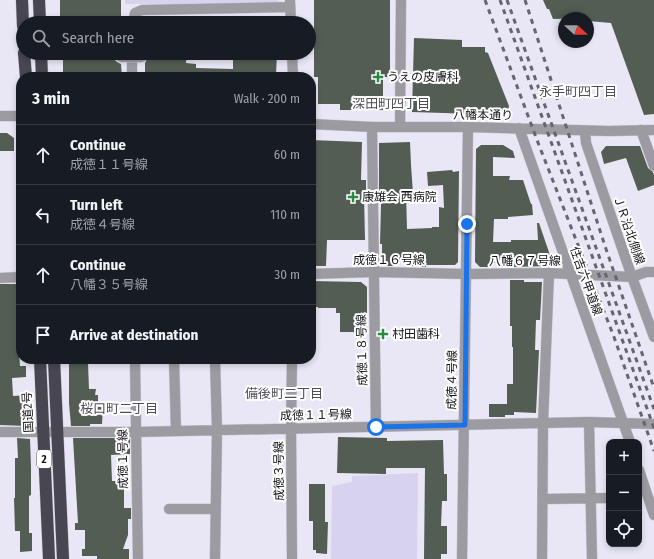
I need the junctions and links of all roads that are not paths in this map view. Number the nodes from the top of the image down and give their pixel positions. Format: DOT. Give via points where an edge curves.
graph roads {
  1 [pos="22,0"];
  2 [pos="39,0"];
  3 [pos="401,0"];
  4 [pos="290,4"];
  5 [pos="23,16"];
  6 [pos="40,16"];
  7 [pos="134,16"];
  8 [pos="291,16"];
  9 [pos="25,60"];
  10 [pos="41,60"];
  11 [pos="136,60"];
  12 [pos="292,60"];
  13 [pos="26,72"];
  14 [pos="42,72"];
  15 [pos="133,72"];
  16 [pos="293,72"];
  17 [pos="0,116"];
  18 [pos="16,116"];
  19 [pos="316,124"];
  20 [pos="372,127"];
  21 [pos="400,127"];
  22 [pos="468,127"];
  23 [pos="519,128"];
  24 [pos="641,130"];
  25 [pos="654,130"];
  26 [pos="585,131"];
  27 [pos="654,166"];
  28 [pos="373,272"];
  29 [pos="654,272"];
  30 [pos="548,273"];
  31 [pos="316,274"];
  32 [pos="467,274"];
  33 [pos="570,274"];
  34 [pos="16,277"];
  35 [pos="632,277"];
  36 [pos="0,278"];
  37 [pos="654,337"];
  38 [pos="40,364"];
  39 [pos="54,364"];
  40 [pos="135,364"];
  41 [pos="174,364"];
  42 [pos="216,364"];
  43 [pos="292,364"];
  44 [pos="588,422"];
  45 [pos="623,423"];
  46 [pos="542,424"];
  47 [pos="654,424"];
  48 [pos="465,425"];
  49 [pos="376,427"];
  50 [pos="291,428"];
  51 [pos="217,430"];
  52 [pos="176,431"];
  53 [pos="0,432"];
  54 [pos="43,432"];
  55 [pos="58,432"];
  56 [pos="135,432"];
  57 [pos="629,439"];
  58 [pos="640,475"];
  59 [pos="590,498"];
  60 [pos="606,498"];
  61 [pos="644,498"];
  62 [pos="543,499"];
  63 [pos="170,509"];
  64 [pos="216,509"];
  65 [pos="654,516"];
  66 [pos="49,559"];
  67 [pos="63,559"];
  68 [pos="138,559"];
  69 [pos="215,559"];
  70 [pos="292,559"];
  71 [pos="462,559"];
  72 [pos="542,559"];
  73 [pos="592,559"];
  1 -- 5 [label="highway"];
  2 -- 6 [label="highway"];
  3 -- 21 [label="street"];
  4 -- 7 [label="street" via="142,10"];
  4 -- 8 [label="street"];
  9 -- 13 [label="highway"];
  10 -- 14 [label="highway"];
  11 -- 15 [label="street"];
  12 -- 16 [label="street"];
  17 -- 18 [label="street"];
  19 -- 20 [label="street, 八幡本通り"];
  20 -- 21 [label="street, 八幡本通り"];
  20 -- 28 [label="street, 成徳１８号線"];
  21 -- 22 [label="street, 八幡本通り"];
  22 -- 23 [label="street, 八幡本通り"];
  22 -- 32 [label="street, 成徳４号線"];
  23 -- 26 [label="street, 八幡本通り"];
  23 -- 33 [label="street, 住吉六甲道線"];
  24 -- 25 [label="street, 八幡本通り"];
  24 -- 26 [label="street, 八幡本通り"];
  24 -- 27 [label="street"];
  26 -- 35 [label="street, ＪＲ沿北側線" via="586,143"];
  28 -- 31 [label="street, 成徳１６号線"];
  28 -- 32 [label="street, 成徳１６号線"];
  28 -- 49 [label="street, 成徳１８号線"];
  29 -- 35 [label="street, 八幡６７号線"];
  30 -- 32 [label="street, 八幡６７号線"];
  30 -- 33 [label="street, 八幡６７号線"];
  30 -- 46 [label="street"];
  32 -- 48 [label="street, 成徳４号線"];
  33 -- 35 [label="street, 八幡６７号線"];
  33 -- 45 [label="street, 住吉六甲道線"];
  34 -- 36 [label="street"];
  35 -- 37 [label="street, ＪＲ沿北側線"];
  38 -- 54 [label="highway, 国道2号 / 2"];
  39 -- 55 [label="highway, 2"];
  40 -- 56 [label="street, 成徳１号線"];
  41 -- 52 [label="street"];
  42 -- 51 [label="street"];
  43 -- 50 [label="street, 成徳３号線"];
  44 -- 45 [label="street, 成徳１１号線"];
  44 -- 46 [label="street, 成徳１１号線"];
  44 -- 59 [label="street"];
  45 -- 47 [label="street, 成徳１１号線"];
  45 -- 57 [label="street, 住吉六甲道線"];
  46 -- 48 [label="street, 成徳１１号線"];
  46 -- 62 [label="street"];
  48 -- 49 [label="street, 成徳１１号線"];
  48 -- 71 [label="street, 成徳４号線"];
  49 -- 50 [label="street, 成徳１１号線"];
  50 -- 51 [label="street, 成徳１１号線"];
  50 -- 70 [label="street, 成徳３号線"];
  51 -- 52 [label="street, 成徳１１号線"];
  51 -- 64 [label="street"];
  52 -- 56 [label="street, 成徳１１号線"];
  53 -- 54 [label="street, 成徳１１号線"];
  54 -- 55 [label="street, 成徳１１号線"];
  54 -- 66 [label="highway, 国道2号 / 2"];
  55 -- 56 [label="street, 成徳１１号線"];
  55 -- 67 [label="highway, 2"];
  56 -- 68 [label="street, 成徳１号線"];
  58 -- 61 [label="street"];
  59 -- 60 [label="street"];
  59 -- 62 [label="street"];
  59 -- 73 [label="street"];
  61 -- 65 [label="street"];
  62 -- 72 [label="street"];
  63 -- 64 [label="street"];
  64 -- 69 [label="street"];
}
